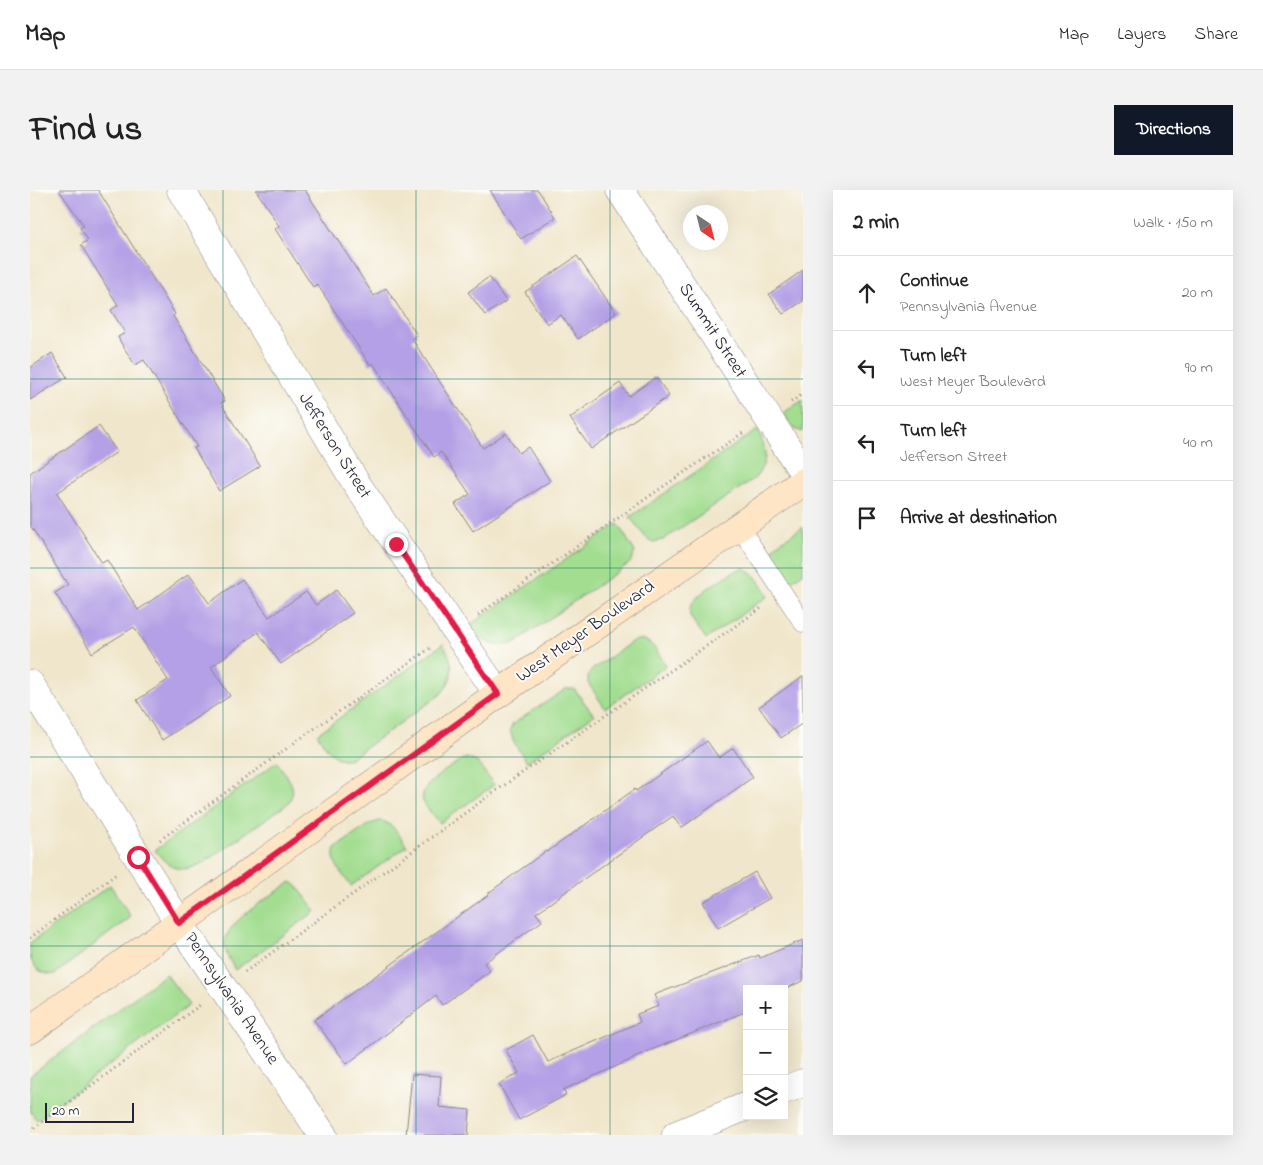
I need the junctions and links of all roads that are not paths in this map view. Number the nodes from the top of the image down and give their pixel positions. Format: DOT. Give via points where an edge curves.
graph roads {
  1 [pos="181,190"];
  2 [pos="620,190"];
  3 [pos="803,472"];
  4 [pos="803,482"];
  5 [pos="739,526"];
  6 [pos="803,623"];
  7 [pos="30,684"];
  8 [pos="498,694"];
  9 [pos="179,923"];
  10 [pos="30,1030"];
  11 [pos="803,1082"];
  12 [pos="788,1088"];
  13 [pos="743,1108"];
  14 [pos="323,1135"];
  15 [pos="676,1135"];
  1 -- 8 [label="street, Jefferson Street" via="356,484"];
  2 -- 3 [label="street, Summit Street"];
  4 -- 5 [label="main road, West Meyer Boulevard"];
  5 -- 6 [label="lane"];
  5 -- 8 [label="main road, West Meyer Boulevard"];
  7 -- 9 [label="street, Pennsylvania Avenue"];
  8 -- 9 [label="main road, West Meyer Boulevard"];
  9 -- 10 [label="main road, West Meyer Boulevard"];
  9 -- 14 [label="street, Pennsylvania Avenue"];
  11 -- 12 [label="street"];
  13 -- 15 [label="street"];
}
